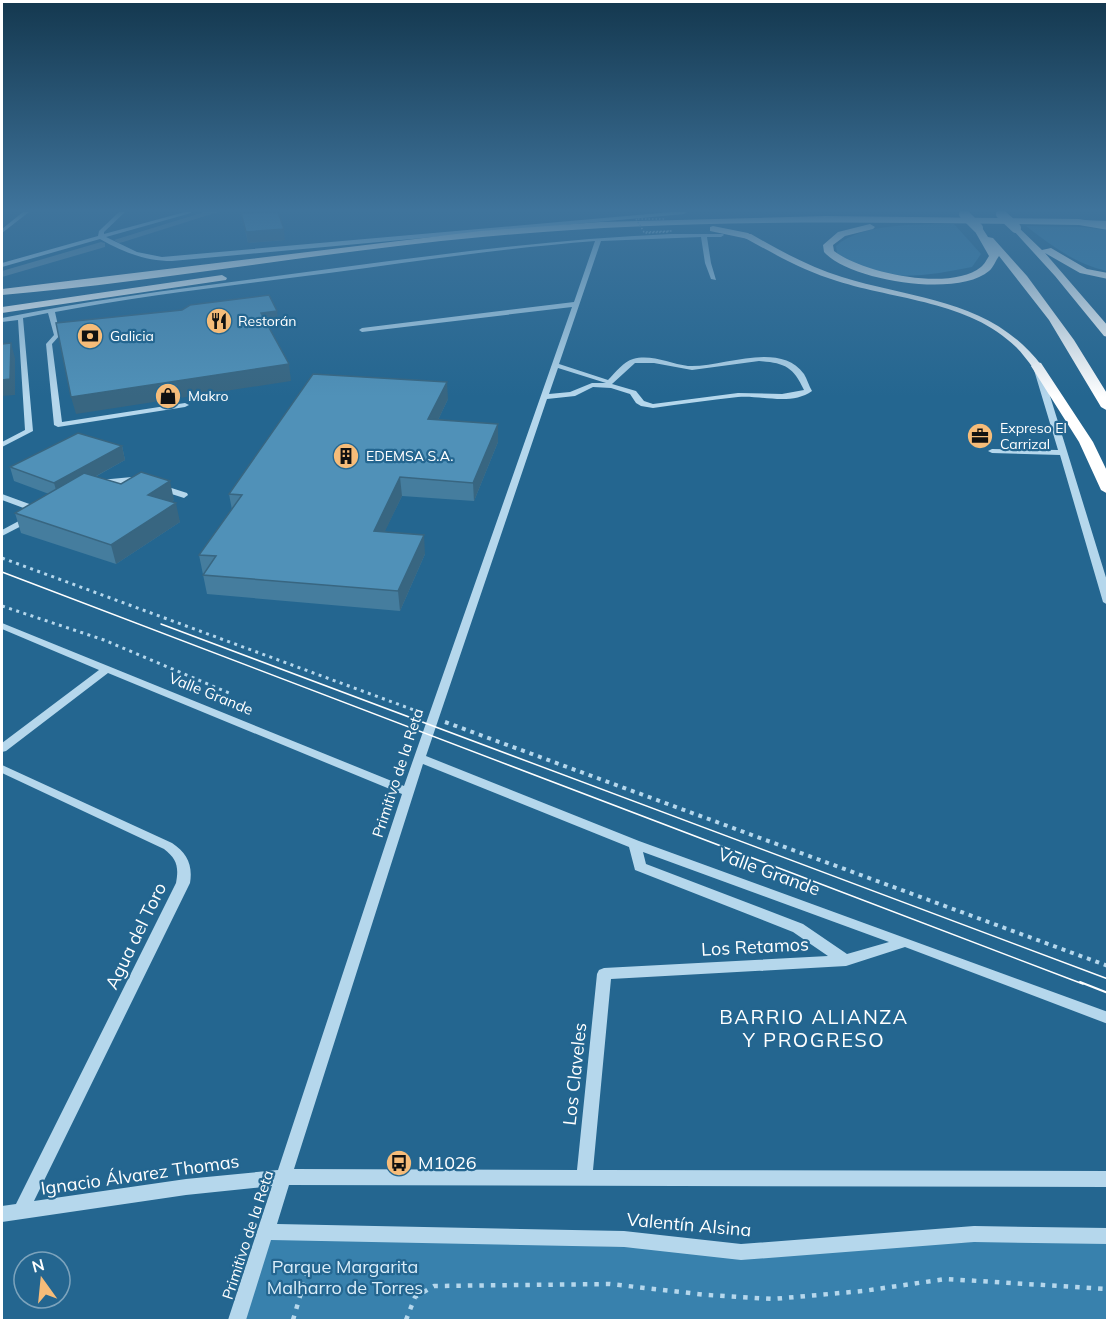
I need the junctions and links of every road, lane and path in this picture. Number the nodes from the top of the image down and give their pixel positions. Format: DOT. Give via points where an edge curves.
graph roads {
  1 [pos="124,274"];
  2 [pos="187,274"];
  3 [pos="248,274"];
  4 [pos="269,274"];
  5 [pos="587,274"];
  6 [pos="712,274"];
  7 [pos="825,274"];
  8 [pos="876,274"];
  9 [pos="979,274"];
  10 [pos="1020,274"];
  11 [pos="1059,274"];
  12 [pos="162,276"];
  13 [pos="714,279"];
  14 [pos="2,282"];
  15 [pos="2,292"];
  16 [pos="159,294"];
  17 [pos="2,299"];
  18 [pos="161,304"];
  19 [pos="577,304"];
  20 [pos="2,310"];
  21 [pos="51,310"];
  22 [pos="19,316"];
  23 [pos="2,320"];
  24 [pos="362,330"];
  25 [pos="1107,334"];
  26 [pos="556,365"];
  27 [pos="1037,366"];
  28 [pos="544,397"];
  29 [pos="185,405"];
  30 [pos="1107,407"];
  31 [pos="2,445"];
  32 [pos="992,451"];
  33 [pos="1062,453"];
  34 [pos="86,488"];
  35 [pos="1107,490"];
  36 [pos="184,495"];
  37 [pos="2,497"];
  38 [pos="50,506"];
  39 [pos="40,512"];
  40 [pos="2,532"];
  41 [pos="2,558"];
  42 [pos="1107,602"];
  43 [pos="2,606"];
  44 [pos="2,626"];
  45 [pos="107,669"];
  46 [pos="229,693"];
  47 [pos="434,717"];
  48 [pos="2,748"];
  49 [pos="420,758"];
  50 [pos="2,769"];
  51 [pos="408,792"];
  52 [pos="635,844"];
  53 [pos="905,942"];
  54 [pos="846,960"];
  55 [pos="1107,966"];
  56 [pos="604,974"];
  57 [pos="1107,1018"];
  58 [pos="284,1177"];
  59 [pos="584,1178"];
  60 [pos="1107,1179"];
  61 [pos="21,1211"];
  62 [pos="2,1214"];
  63 [pos="267,1232"];
  64 [pos="1107,1236"];
  65 [pos="309,1266"];
  66 [pos="1107,1289"];
  67 [pos="237,1320"];
  68 [pos="293,1320"];
  69 [pos="406,1320"];
  1 -- 14 [label="highway"];
  2 -- 12 [label="highway"];
  3 -- 20 [label="highway"];
  4 -- 16 [label="street"];
  5 -- 19 [label="street, Primitivo de la Reta"];
  6 -- 13 [label="street"];
  7 -- 27 [label="main road" via="923,299 977,318 1007,334"];
  8 -- 9 [label="highway" via="935,280"];
  10 -- 30 [label="highway" via="1091,376"];
  11 -- 25 [label="highway"];
  12 -- 15 [label="highway"];
  12 -- 17 [label="highway"];
  16 -- 18 [label="street"];
  16 -- 21 [label="street"];
  19 -- 24 [label="street"];
  19 -- 26 [label="street, Primitivo de la Reta"];
  21 -- 22 [label="street"];
  21 -- 29 [label="street" via="57,335 49,344 58,425"];
  22 -- 23 [label="street"];
  22 -- 31 [label="street" via="29,431"];
  26 -- 28 [label="street, Primitivo de la Reta"];
  26 -- 28 [label="street" via="590,380 609,382 633,361 693,368 776,359 800,375 808,391 771,398 739,394 653,406 643,405 633,393 612,386 592,385 572,394"];
  27 -- 33 [label="street"];
  27 -- 35 [label="highway" via="1086,442"];
  28 -- 47 [label="street, Primitivo de la Reta"];
  32 -- 33 [label="street"];
  33 -- 42 [label="street"];
  34 -- 36 [label="street" via="95,483 132,480"];
  37 -- 39 [label="street"];
  38 -- 39 [label="street"];
  39 -- 40 [label="street"];
  41 -- 47 [label="path"];
  43 -- 46 [label="path" via="105,640"];
  44 -- 45 [label="street, Valle Grande"];
  45 -- 48 [label="street"];
  45 -- 51 [label="street, Valle Grande"];
  47 -- 49 [label="street, Primitivo de la Reta"];
  47 -- 55 [label="path"];
  49 -- 51 [label="street, Primitivo de la Reta"];
  49 -- 52 [label="street, Valle Grande"];
  50 -- 61 [label="street, Agua del Toro" via="168,846 178,853 186,870"];
  51 -- 58 [label="street, Primitivo de la Reta"];
  52 -- 53 [label="street, Valle Grande"];
  52 -- 54 [label="street" via="640,867 798,928"];
  53 -- 54 [label="street, Los Retamos"];
  53 -- 57 [label="street, Valle Grande"];
  54 -- 56 [label="street, Los Retamos"];
  56 -- 59 [label="street, Los Claveles"];
  58 -- 59 [label="street"];
  58 -- 61 [label="street, Ignacio Álvarez Thomas"];
  58 -- 63 [label="street, Primitivo de la Reta"];
  59 -- 60 [label="street"];
  61 -- 62 [label="street, Ignacio Álvarez Thomas"];
  63 -- 64 [label="street, Valentín Alsina" via="624,1239 741,1252 974,1234"];
  63 -- 67 [label="street, Primitivo de la Reta"];
  65 -- 68 [label="path"];
  66 -- 69 [label="path" via="946,1279 773,1299 610,1284 434,1286 415,1297"];
}
